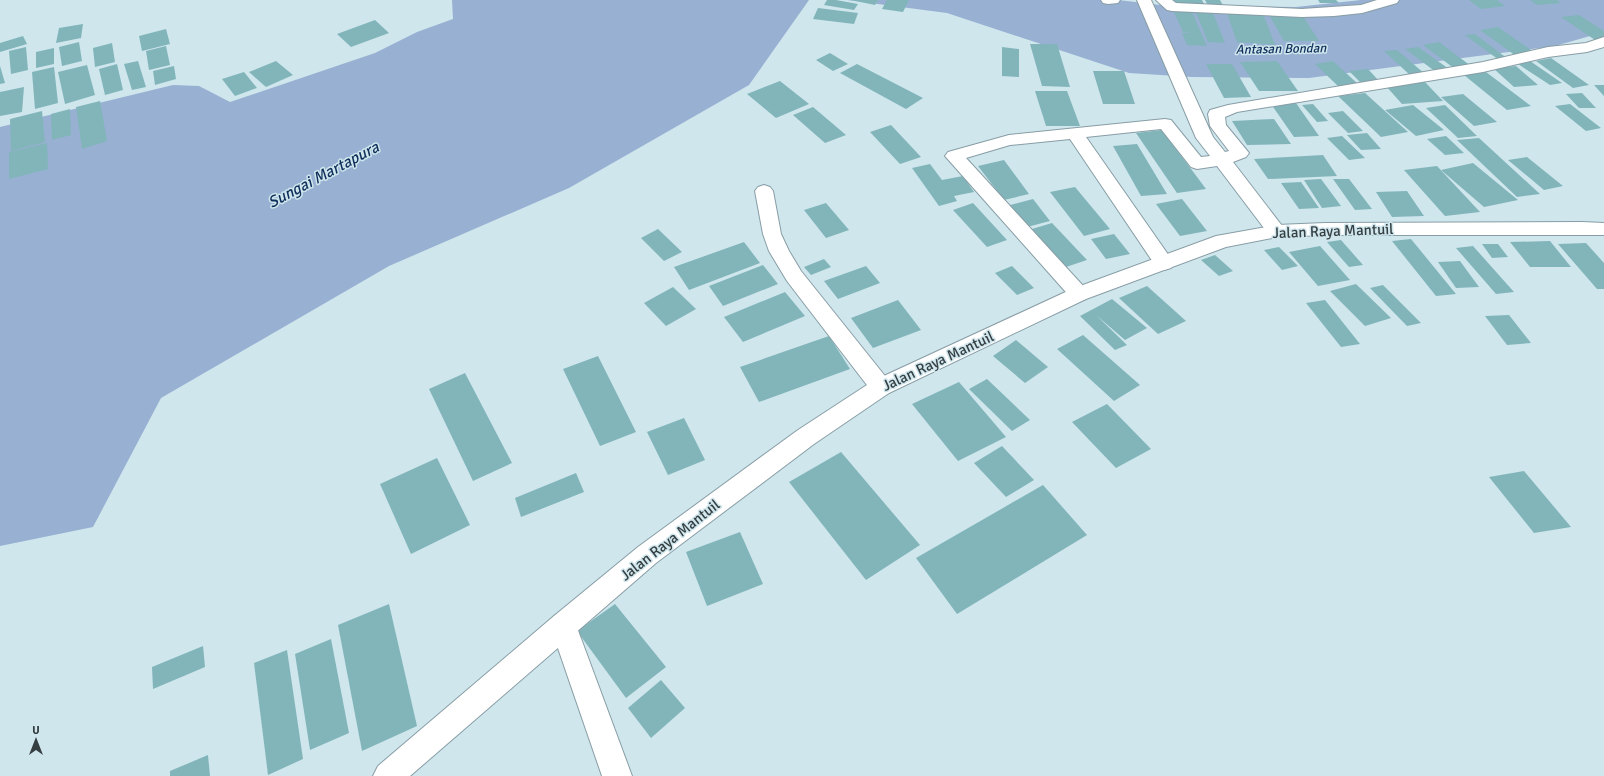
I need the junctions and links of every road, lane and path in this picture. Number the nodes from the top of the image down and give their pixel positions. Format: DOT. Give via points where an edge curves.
graph roads {
  1 [pos="1108,0"];
  2 [pos="1114,0"];
  3 [pos="1144,0"];
  4 [pos="1163,0"];
  5 [pos="1392,0"];
  6 [pos="1604,42"];
  7 [pos="1075,133"];
  8 [pos="1222,160"];
  9 [pos="764,191"];
  10 [pos="1604,229"];
  11 [pos="1278,231"];
  12 [pos="1164,263"];
  13 [pos="1079,294"];
  14 [pos="881,387"];
  15 [pos="563,625"];
  16 [pos="388,776"];
  17 [pos="617,776"];
  1 -- 2 [label="street"];
  3 -- 8 [label="street" via="1204,138"];
  4 -- 5 [label="street" via="1172,7 1302,13 1362,9"];
  6 -- 8 [label="street" via="1483,67 1234,108 1216,114 1218,126 1240,153"];
  7 -- 8 [label="street" via="1165,124 1197,163"];
  7 -- 12 [label="street"];
  7 -- 13 [label="street" via="1009,140 954,156"];
  8 -- 11 [label="street"];
  9 -- 14 [label="street" via="772,234 779,251 794,276"];
  10 -- 11 [label="street, Jalan Raya Mantuil"];
  11 -- 12 [label="street, Jalan Raya Mantuil" via="1224,241"];
  12 -- 13 [label="street, Jalan Raya Mantuil"];
  13 -- 14 [label="street, Jalan Raya Mantuil"];
  14 -- 15 [label="street, Jalan Raya Mantuil" via="806,437 666,541"];
  15 -- 16 [label="street, Jalan Raya Mantuil"];
  15 -- 17 [label="street"];
}
